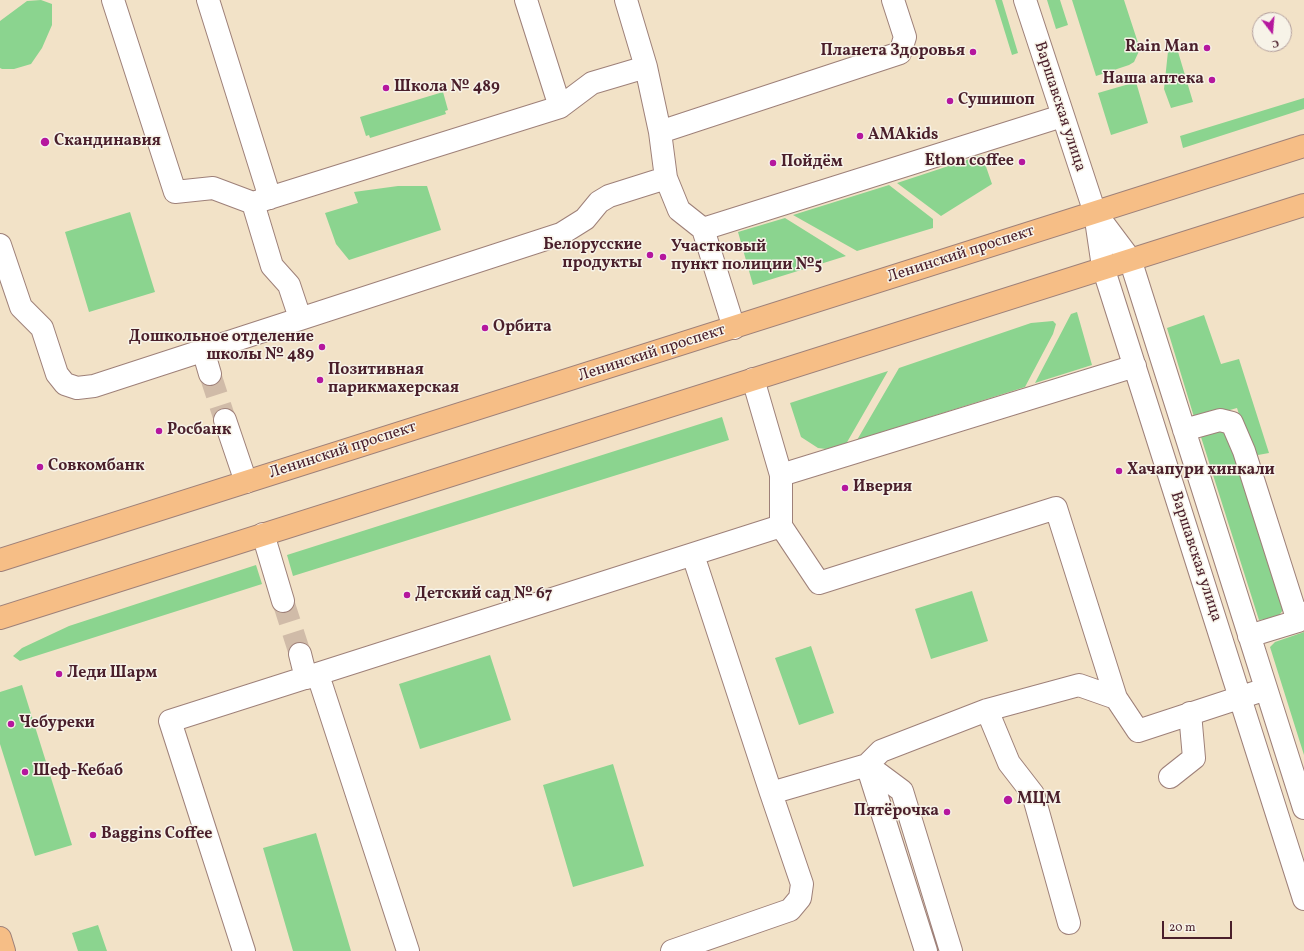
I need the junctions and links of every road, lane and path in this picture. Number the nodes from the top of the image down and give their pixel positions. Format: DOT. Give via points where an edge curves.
graph roads {
  1 [pos="113,0"];
  2 [pos="208,0"];
  3 [pos="526,0"];
  4 [pos="626,0"];
  5 [pos="894,0"];
  6 [pos="1025,0"];
  7 [pos="646,67"];
  8 [pos="560,107"];
  9 [pos="1062,116"];
  10 [pos="660,132"];
  11 [pos="1304,146"];
  12 [pos="666,178"];
  13 [pos="262,201"];
  14 [pos="1304,205"];
  15 [pos="1095,213"];
  16 [pos="703,229"];
  17 [pos="0,245"];
  18 [pos="1130,259"];
  19 [pos="1103,267"];
  20 [pos="300,318"];
  21 [pos="734,328"];
  22 [pos="202,350"];
  23 [pos="1135,366"];
  24 [pos="210,374"];
  25 [pos="753,379"];
  26 [pos="225,420"];
  27 [pos="1184,430"];
  28 [pos="781,475"];
  29 [pos="246,482"];
  30 [pos="781,526"];
  31 [pos="263,534"];
  32 [pos="693,555"];
  33 [pos="0,560"];
  34 [pos="283,601"];
  35 [pos="1301,617"];
  36 [pos="0,618"];
  37 [pos="1250,636"];
  38 [pos="300,654"];
  39 [pos="312,676"];
  40 [pos="1266,689"];
  41 [pos="1116,698"];
  42 [pos="1240,698"];
  43 [pos="987,710"];
  44 [pos="1190,714"];
  45 [pos="868,765"];
  46 [pos="1170,778"];
  47 [pos="771,793"];
  48 [pos="1304,808"];
  49 [pos="1304,899"];
  50 [pos="1069,924"];
  51 [pos="0,938"];
  52 [pos="4,951"];
  53 [pos="244,951"];
  54 [pos="408,951"];
  55 [pos="672,951"];
  56 [pos="926,951"];
  57 [pos="951,951"];
  1 -- 13 [label="street" via="176,192 213,188"];
  2 -- 13 [label="street"];
  3 -- 8 [label="street"];
  4 -- 7 [label="street"];
  5 -- 10 [label="street" via="905,37 900,53"];
  6 -- 9 [label="street, Варшавская улица"];
  7 -- 8 [label="street" via="592,84"];
  7 -- 10 [label="street"];
  8 -- 13 [label="street"];
  9 -- 15 [label="street, Варшавская улица"];
  9 -- 16 [label="street"];
  10 -- 12 [label="street"];
  11 -- 15 [label="main road, Ленинский проспект"];
  12 -- 16 [label="street" via="680,210"];
  12 -- 20 [label="street" via="609,196 599,202 585,219 561,234"];
  13 -- 20 [label="street" via="272,266 289,285"];
  14 -- 18 [label="main road"];
  15 -- 18 [label="street, Варшавская улица"];
  15 -- 19 [label="street, Варшавская улица"];
  15 -- 21 [label="main road, Ленинский проспект"];
  16 -- 21 [label="street"];
  17 -- 22 [label="street" via="20,307 42,328 57,374 65,384 77,388 94,386"];
  18 -- 19 [label="main road"];
  18 -- 27 [label="street, Варшавская улица"];
  19 -- 23 [label="street, Варшавская улица"];
  19 -- 25 [label="main road"];
  20 -- 22 [label="street"];
  21 -- 29 [label="main road, Ленинский проспект"];
  22 -- 24 [label="street"];
  23 -- 28 [label="street"];
  23 -- 42 [label="street, Варшавская улица"];
  25 -- 28 [label="street"];
  25 -- 31 [label="main road"];
  26 -- 29 [label="street"];
  27 -- 35 [label="street" via="1220,420 1232,423"];
  27 -- 37 [label="street, Варшавская улица"];
  28 -- 30 [label="street"];
  29 -- 33 [label="main road, Ленинский проспект"];
  30 -- 32 [label="street"];
  30 -- 41 [label="street" via="819,583 1056,508"];
  31 -- 34 [label="street"];
  31 -- 36 [label="main road"];
  32 -- 39 [label="street"];
  32 -- 47 [label="street"];
  35 -- 37 [label="street"];
  37 -- 40 [label="street, Варшавская улица"];
  38 -- 39 [label="street"];
  39 -- 53 [label="street" via="170,721"];
  39 -- 54 [label="street"];
  40 -- 42 [label="street"];
  40 -- 48 [label="street, Варшавская улица"];
  41 -- 43 [label="street" via="1079,686"];
  41 -- 44 [label="street" via="1138,731"];
  42 -- 44 [label="street"];
  42 -- 49 [label="street, Варшавская улица"];
  43 -- 45 [label="street" via="881,751"];
  43 -- 50 [label="street" via="1009,763 1033,794"];
  44 -- 46 [label="street" via="1194,758"];
  45 -- 47 [label="street"];
  45 -- 56 [label="street"];
  45 -- 57 [label="street" via="902,791"];
  47 -- 55 [label="street" via="802,884 800,898 790,910"];
  51 -- 52 [label="main road"];
}
